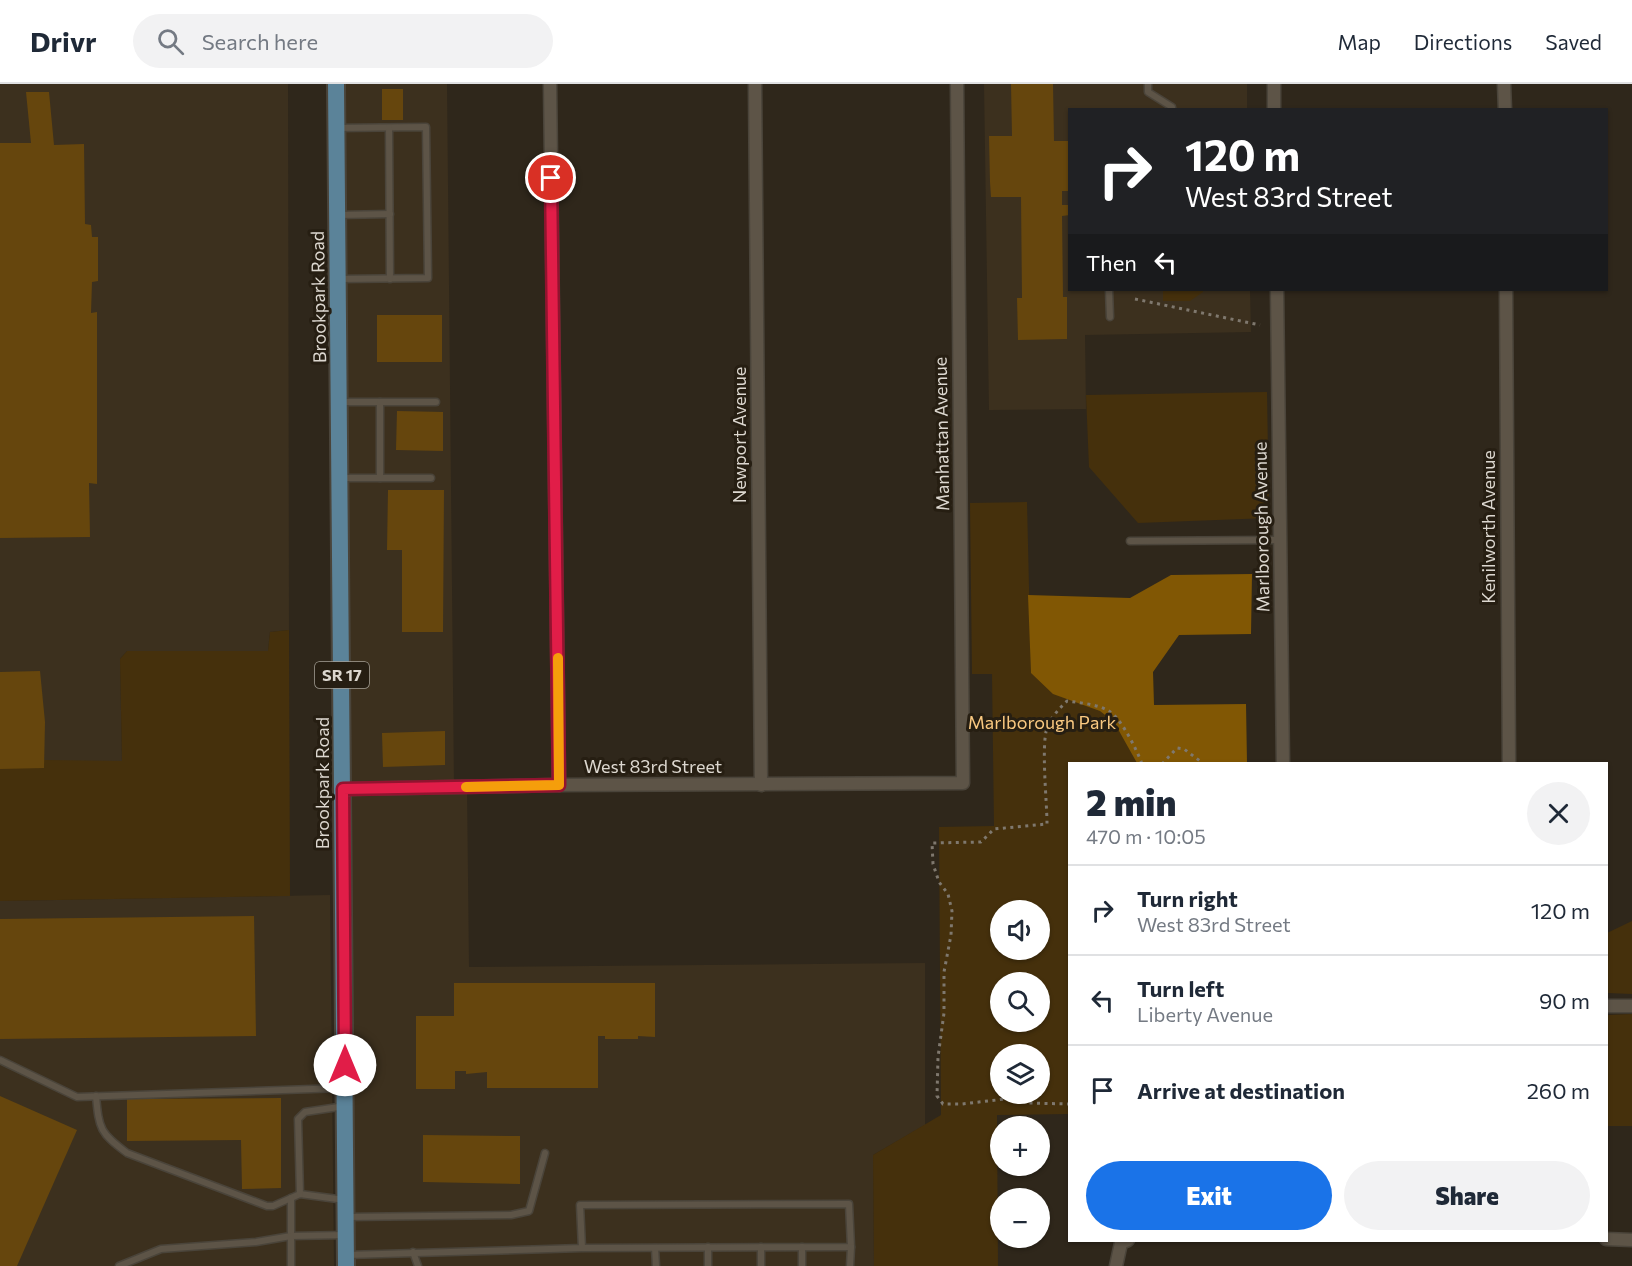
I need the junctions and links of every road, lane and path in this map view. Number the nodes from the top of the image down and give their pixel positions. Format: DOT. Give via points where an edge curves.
graph roads {
  1 [pos="336,84"];
  2 [pos="550,84"];
  3 [pos="755,84"];
  4 [pos="957,84"];
  5 [pos="1148,84"];
  6 [pos="1274,84"];
  7 [pos="1504,84"];
  8 [pos="1172,108"];
  9 [pos="1274,108"];
  10 [pos="1504,108"];
  11 [pos="336,128"];
  12 [pos="389,128"];
  13 [pos="390,214"];
  14 [pos="338,215"];
  15 [pos="338,279"];
  16 [pos="390,279"];
  17 [pos="1109,291"];
  18 [pos="1277,291"];
  19 [pos="1506,291"];
  20 [pos="1135,299"];
  21 [pos="1110,317"];
  22 [pos="1260,325"];
  23 [pos="339,402"];
  24 [pos="380,402"];
  25 [pos="436,402"];
  26 [pos="340,478"];
  27 [pos="380,478"];
  28 [pos="431,478"];
  29 [pos="1280,540"];
  30 [pos="1130,541"];
  31 [pos="1141,762"];
  32 [pos="1164,762"];
  33 [pos="1201,762"];
  34 [pos="1283,762"];
  35 [pos="1509,762"];
  36 [pos="963,783"];
  37 [pos="559,785"];
  38 [pos="761,785"];
  39 [pos="343,789"];
  40 [pos="1608,1006"];
  41 [pos="1632,1006"];
  42 [pos="0,1060"];
  43 [pos="345,1088"];
  44 [pos="96,1096"];
  45 [pos="1068,1104"];
  46 [pos="345,1106"];
  47 [pos="545,1153"];
  48 [pos="300,1194"];
  49 [pos="291,1198"];
  50 [pos="346,1209"];
  51 [pos="346,1235"];
  52 [pos="291,1236"];
  53 [pos="1608,1239"];
  54 [pos="1632,1240"];
  55 [pos="1124,1242"];
  56 [pos="851,1246"];
  57 [pos="708,1247"];
  58 [pos="760,1247"];
  59 [pos="802,1247"];
  60 [pos="582,1248"];
  61 [pos="655,1248"];
  62 [pos="413,1252"];
  63 [pos="346,1261"];
  64 [pos="119,1266"];
  65 [pos="291,1266"];
  66 [pos="418,1266"];
  67 [pos="656,1266"];
  68 [pos="708,1266"];
  69 [pos="761,1266"];
  70 [pos="802,1266"];
  71 [pos="850,1266"];
  72 [pos="1116,1266"];
  1 -- 11 [label="main road, Brookpark Road / SR 17"];
  2 -- 37 [label="street"];
  3 -- 38 [label="street, Newport Avenue"];
  4 -- 36 [label="street, Manhattan Avenue"];
  5 -- 8 [label="lane" via="1148,92"];
  6 -- 9 [label="street"];
  7 -- 10 [label="street"];
  11 -- 12 [label="lane"];
  11 -- 14 [label="main road, Brookpark Road / SR 17"];
  12 -- 13 [label="lane"];
  12 -- 16 [label="lane" via="426,127 428,278"];
  13 -- 14 [label="lane"];
  13 -- 16 [label="lane"];
  14 -- 15 [label="main road, Brookpark Road / SR 17"];
  15 -- 16 [label="lane"];
  15 -- 23 [label="main road, Brookpark Road / SR 17"];
  17 -- 21 [label="lane"];
  18 -- 29 [label="street, Marlborough Avenue"];
  19 -- 35 [label="street, Kenilworth Avenue"];
  20 -- 22 [label="path"];
  23 -- 24 [label="lane"];
  23 -- 26 [label="main road, Brookpark Road / SR 17"];
  24 -- 25 [label="lane"];
  24 -- 27 [label="lane"];
  26 -- 27 [label="lane"];
  26 -- 39 [label="main road, Brookpark Road / SR 17"];
  27 -- 28 [label="lane"];
  29 -- 30 [label="lane"];
  29 -- 34 [label="street, Marlborough Avenue"];
  31 -- 45 [label="path" via="1134,744 1111,712 1067,701 1047,728 1047,824 994,829 981,842 932,843 933,864 952,911 944,972 945,1013 937,1096 944,1104 1005,1099"];
  32 -- 33 [label="path" via="1177,748"];
  36 -- 38 [label="street, West 83rd Street"];
  37 -- 38 [label="street, West 83rd Street"];
  37 -- 39 [label="street, West 83rd Street"];
  39 -- 43 [label="main road, Brookpark Road / SR 17"];
  40 -- 41 [label="street"];
  42 -- 44 [label="lane" via="77,1097"];
  43 -- 44 [label="lane"];
  43 -- 46 [label="main road, Brookpark Road / SR 17"];
  44 -- 49 [label="lane" via="102,1131 127,1153 267,1206"];
  46 -- 48 [label="lane" via="305,1112 298,1119"];
  46 -- 50 [label="main road, Brookpark Road / SR 17"];
  47 -- 50 [label="lane" via="529,1211 510,1215"];
  48 -- 49 [label="lane"];
  48 -- 50 [label="lane"];
  49 -- 52 [label="lane"];
  50 -- 51 [label="main road, Brookpark Road / SR 17"];
  51 -- 52 [label="lane"];
  51 -- 63 [label="main road, Brookpark Road / SR 17"];
  52 -- 64 [label="lane" via="161,1250"];
  52 -- 65 [label="lane"];
  53 -- 54 [label="street"];
  55 -- 72 [label="street"];
  56 -- 59 [label="lane"];
  56 -- 60 [label="lane" via="849,1204 580,1205"];
  56 -- 71 [label="lane"];
  57 -- 58 [label="lane"];
  57 -- 61 [label="lane"];
  57 -- 68 [label="lane"];
  58 -- 59 [label="lane"];
  58 -- 69 [label="lane"];
  59 -- 70 [label="lane"];
  60 -- 61 [label="lane"];
  60 -- 62 [label="lane"];
  61 -- 67 [label="lane"];
  62 -- 63 [label="lane"];
  62 -- 66 [label="lane"];
}
